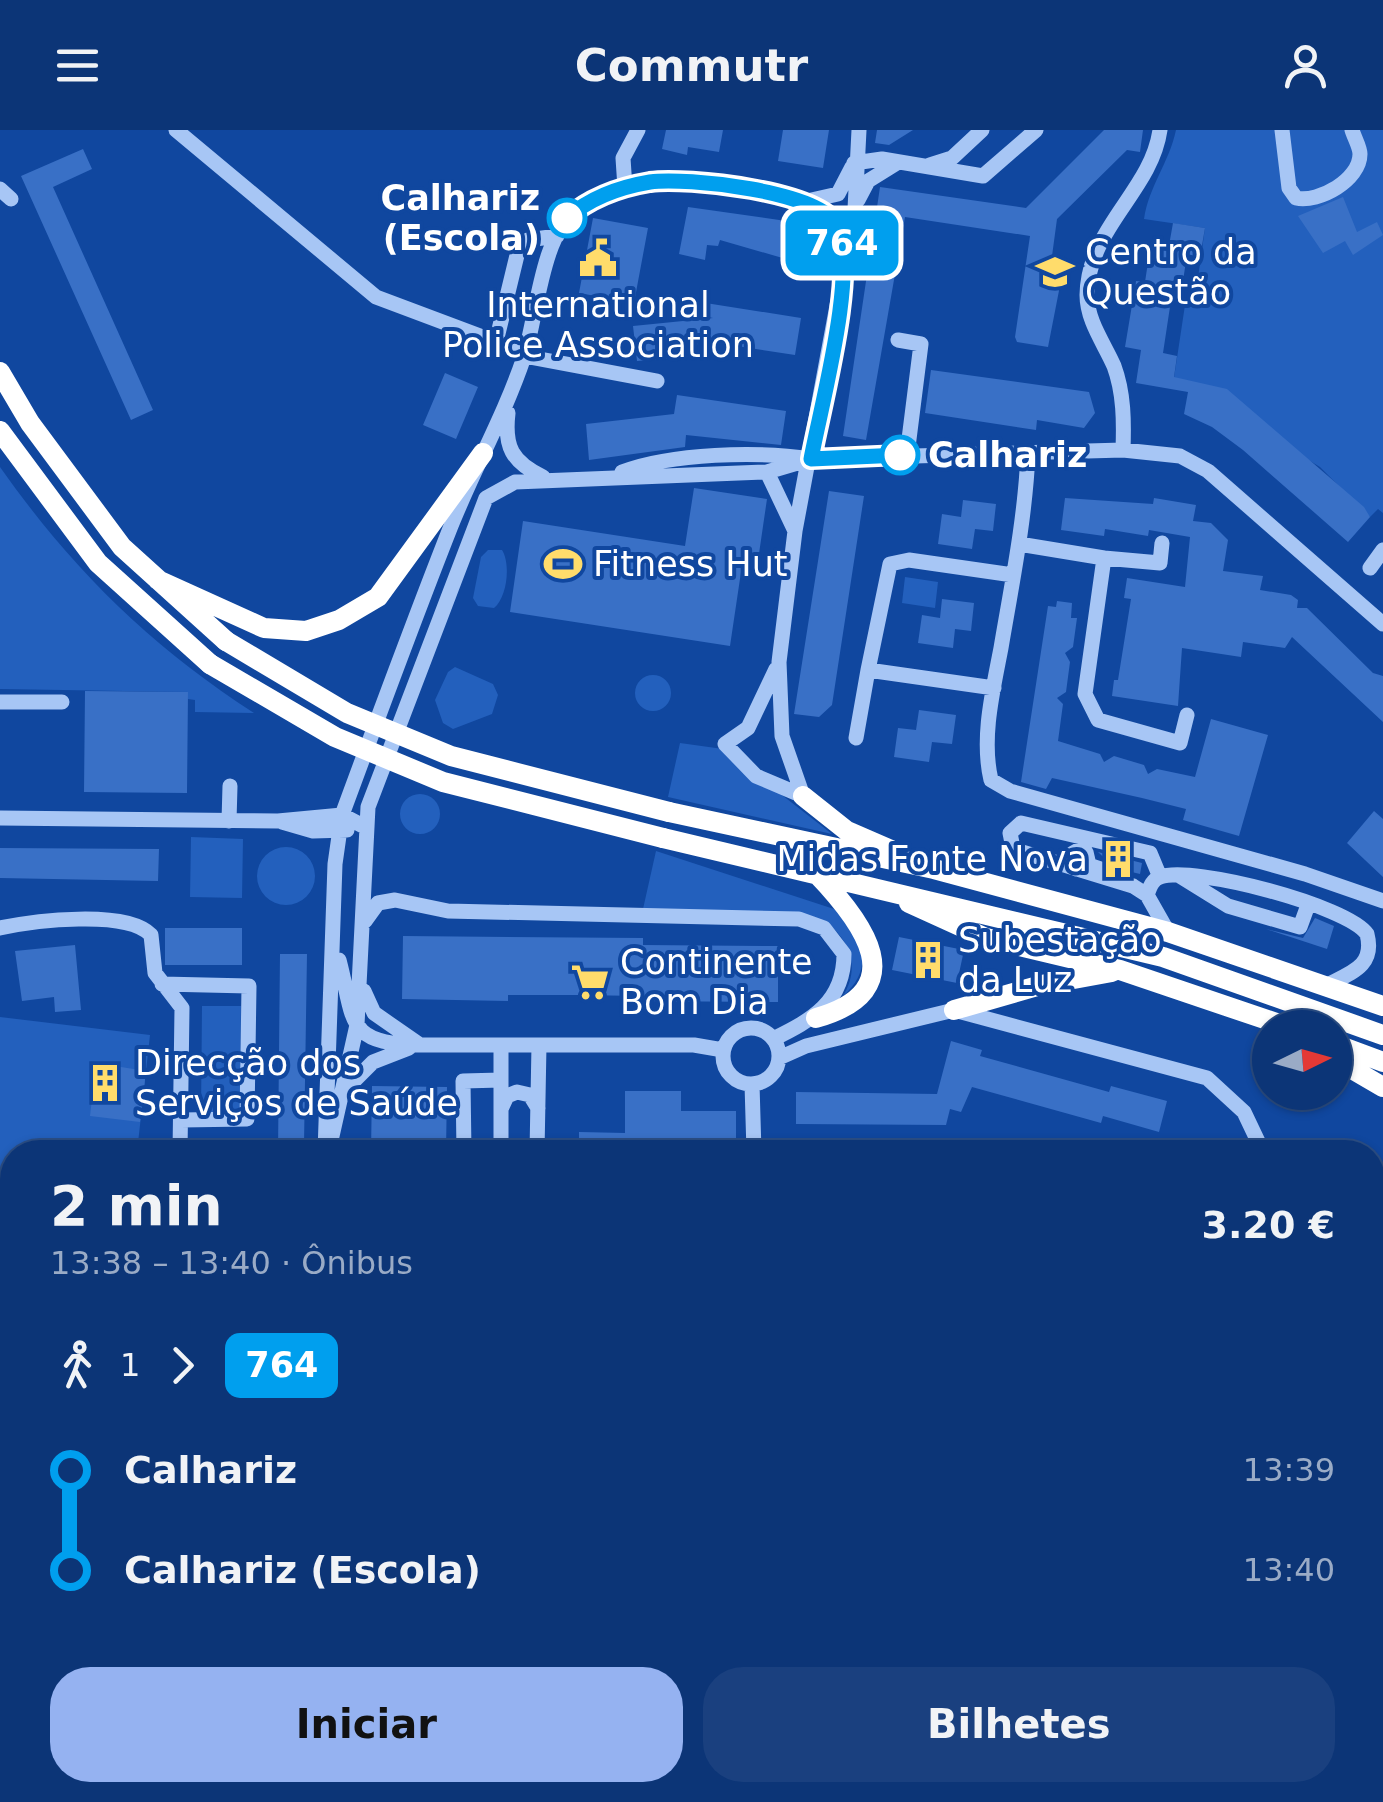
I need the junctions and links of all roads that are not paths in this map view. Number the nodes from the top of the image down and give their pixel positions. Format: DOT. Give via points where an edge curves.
graph roads {
  1 [pos="176,130"];
  2 [pos="638,130"];
  3 [pos="859,130"];
  4 [pos="982,130"];
  5 [pos="1036,130"];
  6 [pos="1160,130"];
  7 [pos="1282,130"];
  8 [pos="1352,130"];
  9 [pos="962,149"];
  10 [pos="898,162"];
  11 [pos="854,163"];
  12 [pos="926,165"];
  13 [pos="971,175"];
  14 [pos="625,188"];
  15 [pos="804,201"];
  16 [pos="855,209"];
  17 [pos="557,236"];
  18 [pos="846,266"];
  19 [pos="898,340"];
  20 [pos="496,342"];
  21 [pos="524,356"];
  22 [pos="0,372"];
  23 [pos="657,381"];
  24 [pos="511,394"];
  25 [pos="0,431"];
  26 [pos="1123,450"];
  27 [pos="483,453"];
  28 [pos="1028,454"];
  29 [pos="907,455"];
  30 [pos="811,459"];
  31 [pos="767,472"];
  32 [pos="613,476"];
  33 [pos="545,479"];
  34 [pos="795,531"];
  35 [pos="1162,543"];
  36 [pos="1020,544"];
  37 [pos="1383,550"];
  38 [pos="1104,558"];
  39 [pos="1370,568"];
  40 [pos="1013,575"];
  41 [pos="158,580"];
  42 [pos="1383,624"];
  43 [pos="779,662"];
  44 [pos="868,670"];
  45 [pos="994,688"];
  46 [pos="0,702"];
  47 [pos="62,702"];
  48 [pos="1187,715"];
  49 [pos="856,738"];
  50 [pos="230,786"];
  51 [pos="803,796"];
  52 [pos="0,818"];
  53 [pos="229,821"];
  54 [pos="340,823"];
  55 [pos="365,827"];
  56 [pos="934,869"];
  57 [pos="816,873"];
  58 [pos="1178,874"];
  59 [pos="862,883"];
  60 [pos="1153,885"];
  61 [pos="1383,901"];
  62 [pos="1308,905"];
  63 [pos="0,928"];
  64 [pos="362,929"];
  65 [pos="1168,932"];
  66 [pos="334,940"];
  67 [pos="1120,970"];
  68 [pos="361,976"];
  69 [pos="162,984"];
  70 [pos="1329,984"];
  71 [pos="1379,1003"];
  72 [pos="954,1010"];
  73 [pos="1252,1015"];
  74 [pos="816,1018"];
  75 [pos="357,1026"];
  76 [pos="1383,1035"];
  77 [pos="773,1039"];
  78 [pos="420,1045"];
  79 [pos="501,1045"];
  80 [pos="539,1045"];
  81 [pos="723,1050"];
  82 [pos="1352,1050"];
  83 [pos="778,1058"];
  84 [pos="1383,1062"];
  85 [pos="1352,1069"];
  86 [pos="501,1080"];
  87 [pos="752,1084"];
  88 [pos="1383,1087"];
  89 [pos="344,1098"];
  90 [pos="501,1108"];
  91 [pos="538,1108"];
  92 [pos="180,1120"];
  93 [pos="180,1140"];
  94 [pos="326,1140"];
  95 [pos="330,1140"];
  96 [pos="464,1140"];
  97 [pos="501,1140"];
  98 [pos="537,1140"];
  99 [pos="754,1140"];
  100 [pos="1257,1140"];
  1 -- 20 [label="street" via="376,297"];
  2 -- 14 [label="street" via="622,158"];
  3 -- 11 [label="street"];
  4 -- 9 [label="street"];
  5 -- 13 [label="street" via="991,172"];
  6 -- 26 [label="street" via="1156,158 1094,252 1087,297 1122,398"];
  7 -- 8 [label="street" via="1289,188 1304,200 1352,176 1360,156"];
  9 -- 12 [label="street"];
  9 -- 13 [label="street"];
  10 -- 11 [label="street"];
  10 -- 12 [label="street"];
  10 -- 16 [label="street" via="868,181"];
  11 -- 15 [label="street" via="838,194"];
  11 -- 16 [label="street"];
  12 -- 13 [label="street"];
  14 -- 15 [label="street" via="683,180"];
  14 -- 17 [label="street" via="576,210"];
  15 -- 18 [label="street" via="833,218"];
  16 -- 18 [label="street"];
  17 -- 20 [label="street" via="519,247"];
  17 -- 21 [label="street"];
  18 -- 30 [label="street"];
  19 -- 29 [label="street" via="921,344"];
  20 -- 21 [label="street"];
  21 -- 23 [label="street"];
  21 -- 24 [label="street"];
  22 -- 41 [label="highway" via="122,547"];
  24 -- 27 [label="street"];
  24 -- 33 [label="street" via="506,445 519,464"];
  25 -- 57 [label="highway, bridge" via="98,563 210,664 335,737 443,782"];
  26 -- 28 [label="street"];
  26 -- 42 [label="street" via="1195,461"];
  27 -- 41 [label="highway" via="378,597 339,620 306,630 264,628"];
  27 -- 54 [label="street"];
  28 -- 29 [label="street"];
  28 -- 36 [label="street"];
  29 -- 30 [label="street"];
  30 -- 31 [label="street"];
  30 -- 32 [label="street" via="780,454 653,462"];
  30 -- 34 [label="street"];
  31 -- 32 [label="street"];
  31 -- 34 [label="street"];
  32 -- 33 [label="street"];
  33 -- 55 [label="street" via="506,484 479,508 377,778"];
  34 -- 43 [label="street"];
  35 -- 38 [label="street" via="1160,562"];
  36 -- 38 [label="street"];
  36 -- 40 [label="street"];
  37 -- 39 [label="street"];
  38 -- 48 [label="street" via="1085,694 1098,720 1180,743"];
  40 -- 44 [label="street" via="909,560 890,564"];
  40 -- 45 [label="street"];
  41 -- 56 [label="highway, bridge" via="226,641 347,713 451,756"];
  43 -- 51 [label="street" via="782,736"];
  43 -- 51 [label="street" via="748,728 724,744 756,776"];
  44 -- 45 [label="street"];
  44 -- 49 [label="street"];
  45 -- 61 [label="street" via="986,759 991,780 1010,791"];
  46 -- 47 [label="street"];
  50 -- 53 [label="street"];
  51 -- 56 [label="highway" via="847,831"];
  52 -- 53 [label="street"];
  53 -- 54 [label="street" via="278,821 314,831"];
  54 -- 55 [label="street"];
  54 -- 66 [label="street"];
  55 -- 64 [label="street"];
  56 -- 65 [label="highway"];
  57 -- 59 [label="highway"];
  57 -- 74 [label="highway" via="850,908 875,964 866,986 842,1010"];
  58 -- 60 [label="street"];
  58 -- 62 [label="street" via="1205,874"];
  58 -- 62 [label="street" via="1228,906 1300,927"];
  59 -- 67 [label="highway" via="986,938"];
  59 -- 76 [label="highway" via="1163,957"];
  60 -- 60 [label="street" via="1013,848 1010,833 1022,824 1150,853"];
  60 -- 65 [label="street"];
  62 -- 70 [label="street" via="1354,920 1369,939 1364,965"];
  63 -- 69 [label="street" via="48,920 143,927 153,938"];
  64 -- 68 [label="street"];
  64 -- 74 [label="street" via="370,910 387,900 448,911 798,920 838,940 844,970 840,988"];
  65 -- 70 [label="highway"];
  66 -- 75 [label="street"];
  66 -- 94 [label="street"];
  67 -- 72 [label="highway"];
  67 -- 73 [label="highway"];
  68 -- 75 [label="street"];
  68 -- 78 [label="street" via="374,1012"];
  69 -- 92 [label="street" via="182,1008"];
  69 -- 92 [label="street" via="249,986 248,1119"];
  70 -- 71 [label="highway"];
  72 -- 83 [label="street"];
  72 -- 100 [label="street" via="1207,1078 1244,1112"];
  74 -- 77 [label="street"];
  75 -- 78 [label="street" via="376,1041"];
  75 -- 89 [label="street"];
  77 -- 81 [label="street" via="763,1031 738,1031"];
  77 -- 83 [label="street"];
  78 -- 79 [label="street"];
  78 -- 89 [label="street" via="363,1068"];
  79 -- 80 [label="street"];
  79 -- 86 [label="street"];
  80 -- 81 [label="street" via="694,1044"];
  80 -- 91 [label="street"];
  81 -- 87 [label="street" via="729,1074"];
  82 -- 84 [label="highway"];
  83 -- 87 [label="street" via="770,1076"];
  85 -- 88 [label="highway"];
  86 -- 90 [label="street"];
  86 -- 96 [label="street" via="463,1081"];
  87 -- 99 [label="street"];
  89 -- 95 [label="street"];
  90 -- 91 [label="street" via="507,1096 523,1092"];
  90 -- 97 [label="street"];
  91 -- 98 [label="street"];
  92 -- 93 [label="street"];
}
